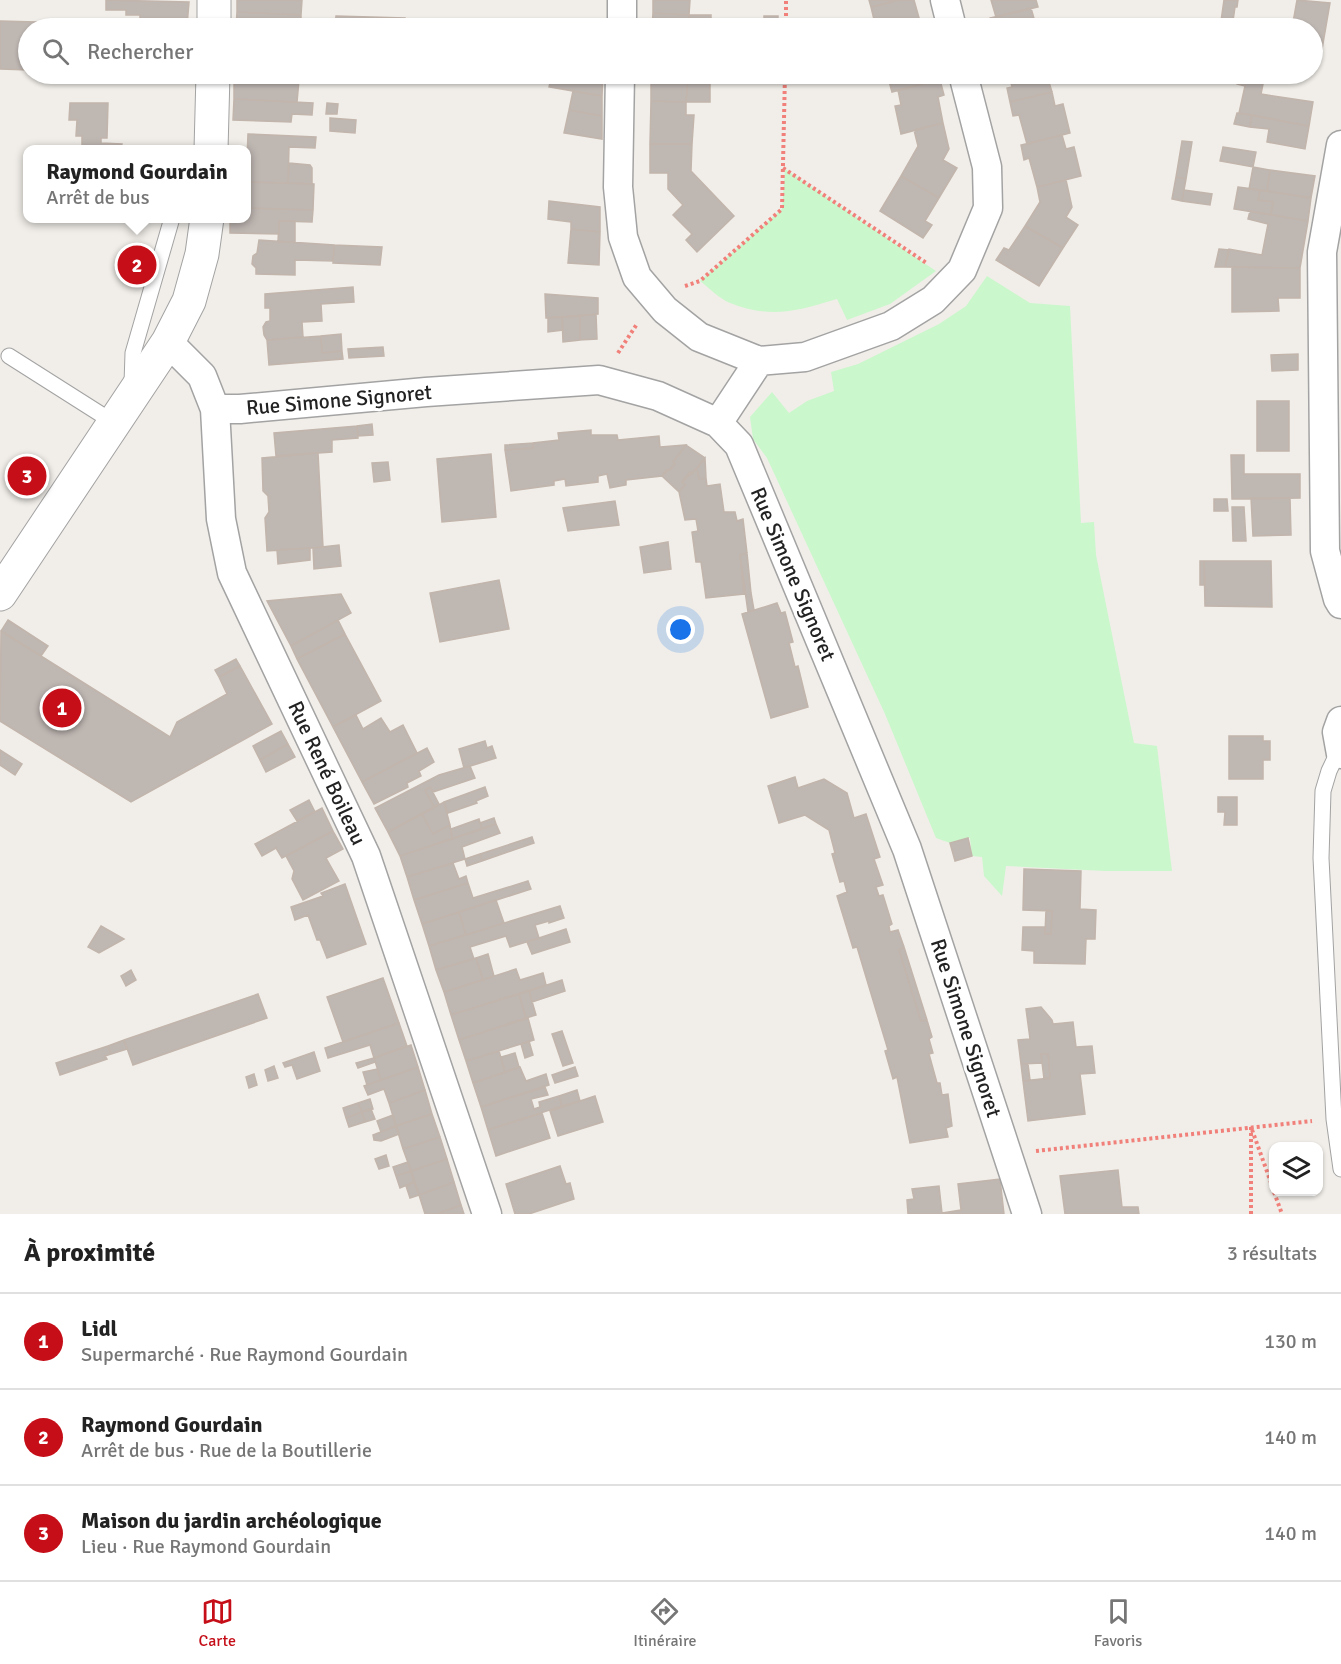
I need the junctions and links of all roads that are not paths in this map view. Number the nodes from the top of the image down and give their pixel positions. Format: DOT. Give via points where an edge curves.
graph roads {
  1 [pos="214,0"];
  2 [pos="622,0"];
  3 [pos="945,0"];
  4 [pos="214,18"];
  5 [pos="621,18"];
  6 [pos="950,18"];
  7 [pos="213,84"];
  8 [pos="620,84"];
  9 [pos="966,84"];
  10 [pos="211,145"];
  11 [pos="1341,145"];
  12 [pos="171,223"];
  13 [pos="206,223"];
  14 [pos="168,342"];
  15 [pos="9,356"];
  16 [pos="759,361"];
  17 [pos="132,394"];
  18 [pos="215,409"];
  19 [pos="113,422"];
  20 [pos="718,423"];
  21 [pos="10,559"];
  22 [pos="0,594"];
  23 [pos="1341,604"];
  24 [pos="1341,721"];
  25 [pos="1340,752"];
  26 [pos="1341,1169"];
  27 [pos="487,1214"];
  28 [pos="1027,1214"];
  1 -- 4 [label="street"];
  2 -- 5 [label="street"];
  3 -- 6 [label="street"];
  7 -- 10 [label="street"];
  8 -- 16 [label="street" via="618,187 623,237 637,277 665,310 699,337"];
  9 -- 16 [label="street" via="987,167 988,208 962,270 933,300 891,326 805,357"];
  11 -- 23 [label="street" via="1322,252 1325,551"];
  12 -- 17 [label="lane" via="133,353"];
  13 -- 14 [label="street" via="189,301"];
  14 -- 17 [label="street"];
  14 -- 18 [label="street, Rue René Boileau" via="202,376"];
  15 -- 19 [label="lane"];
  16 -- 20 [label="street"];
  17 -- 19 [label="street"];
  18 -- 20 [label="street, Rue Simone Signoret" via="599,380 658,396"];
  18 -- 27 [label="street, Rue René Boileau" via="221,519 232,573 366,856"];
  19 -- 21 [label="street"];
  20 -- 28 [label="street, Rue Simone Signoret" via="739,445 907,849"];
  21 -- 22 [label="street"];
  24 -- 25 [label="street" via="1337,732"];
  25 -- 26 [label="lane" via="1323,790 1321,858 1334,1119"];
}
